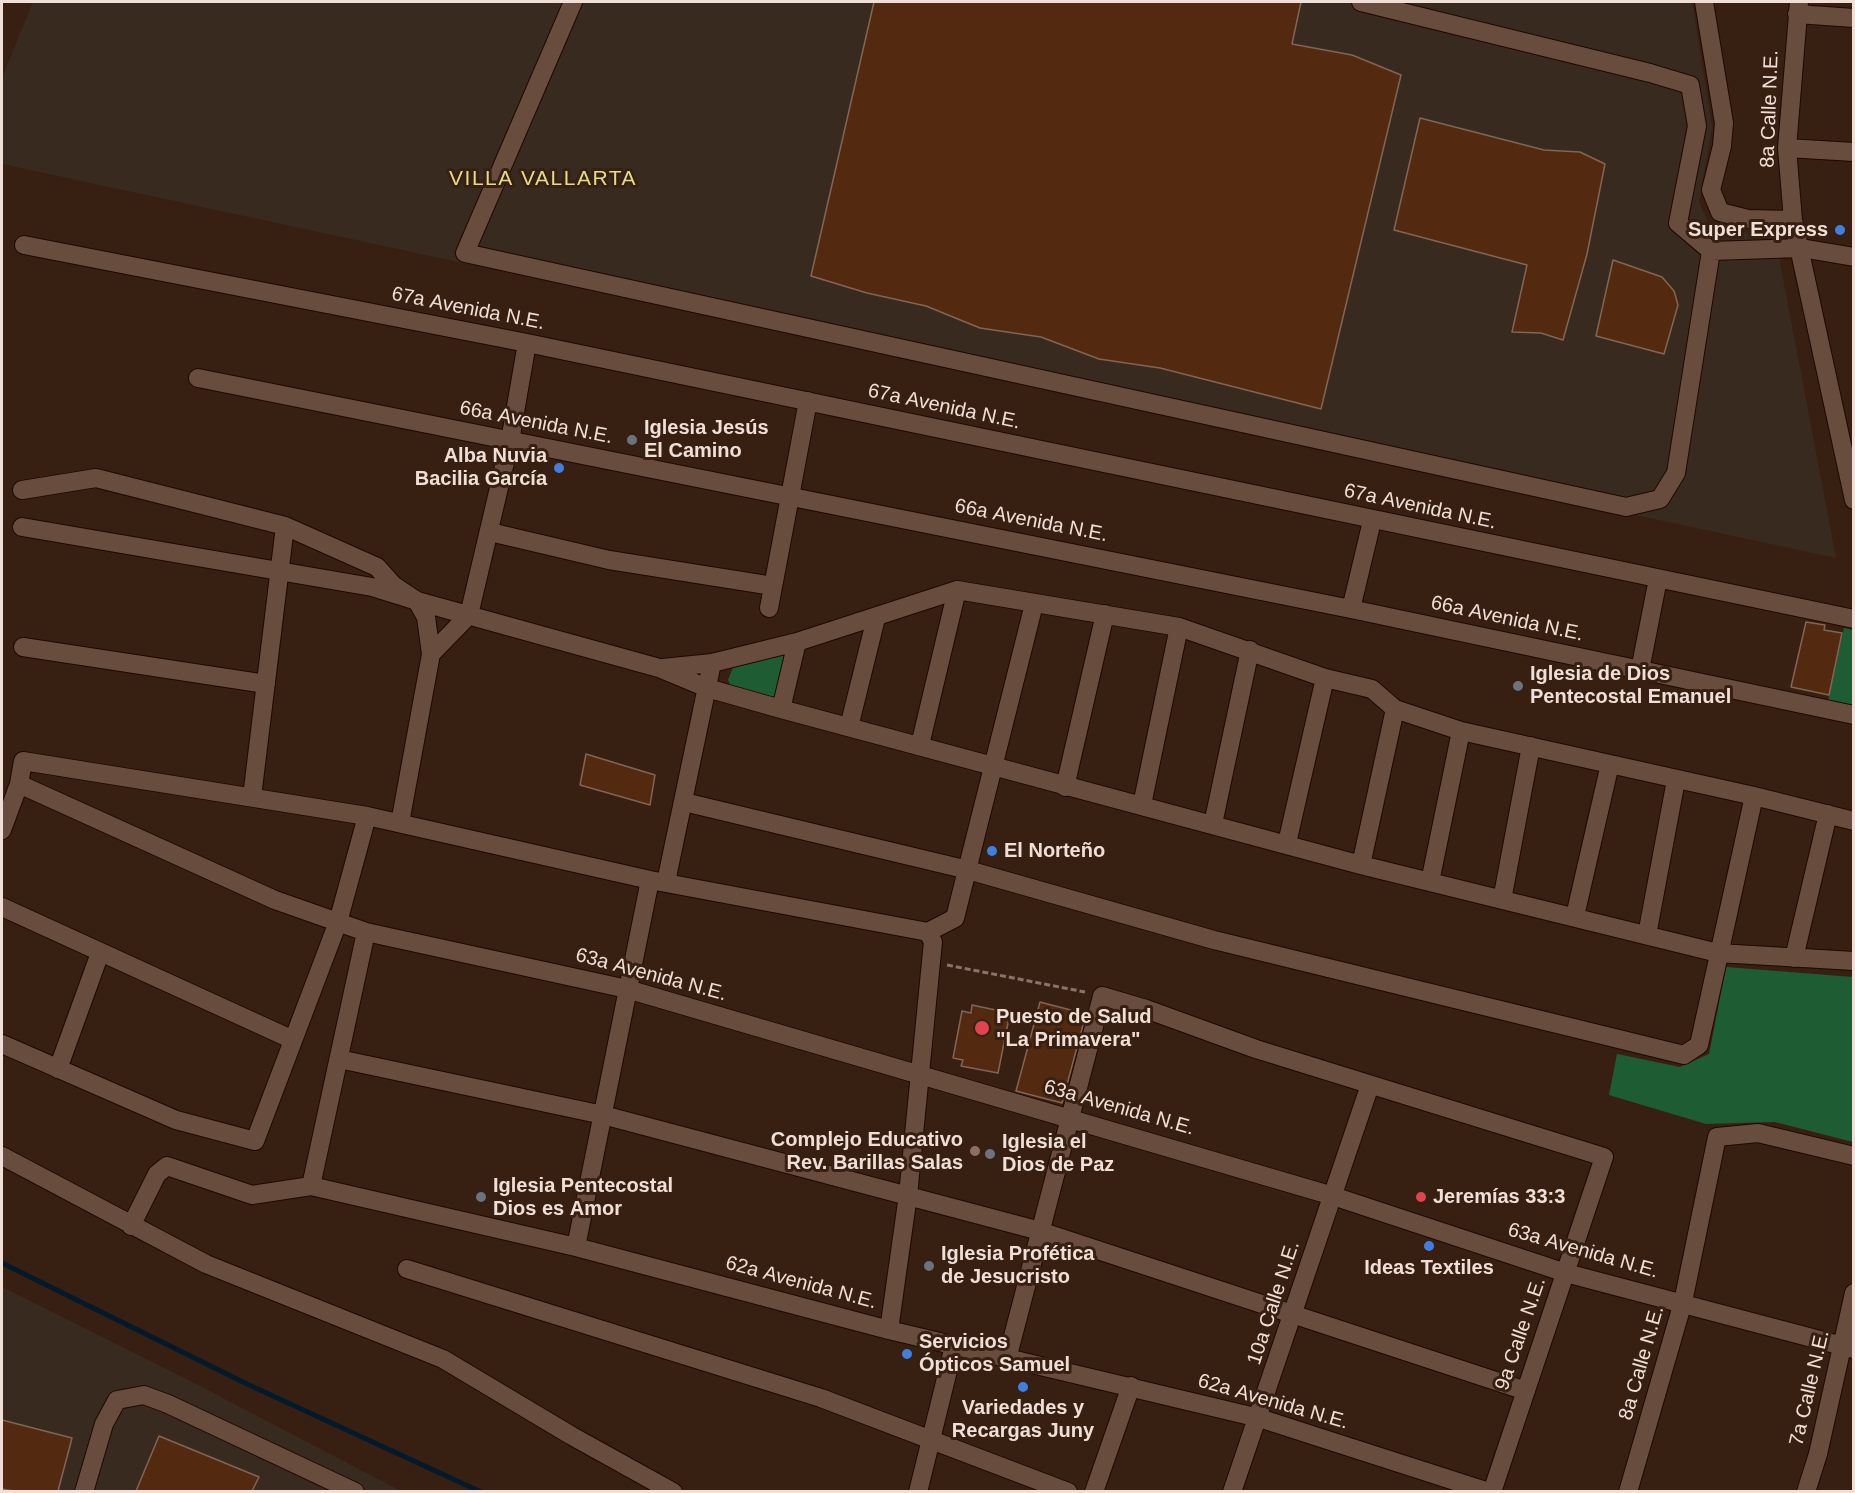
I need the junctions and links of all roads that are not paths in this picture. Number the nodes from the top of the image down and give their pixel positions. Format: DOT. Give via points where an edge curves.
graph roads {
  1 [pos="573,2"];
  2 [pos="1361,2"];
  3 [pos="1704,2"];
  4 [pos="1798,8"];
  5 [pos="1854,18"];
  6 [pos="1787,148"];
  7 [pos="1854,152"];
  8 [pos="1793,220"];
  9 [pos="24,245"];
  10 [pos="1801,248"];
  11 [pos="1711,251"];
  12 [pos="1854,256"];
  13 [pos="527,343"];
  14 [pos="198,378"];
  15 [pos="808,401"];
  16 [pos="510,441"];
  17 [pos="22,490"];
  18 [pos="790,495"];
  19 [pos="1854,500"];
  20 [pos="1372,521"];
  21 [pos="285,526"];
  22 [pos="21,527"];
  23 [pos="490,532"];
  24 [pos="280,570"];
  25 [pos="1658,579"];
  26 [pos="773,586"];
  27 [pos="957,590"];
  28 [pos="417,601"];
  29 [pos="471,604"];
  30 [pos="1034,604"];
  31 [pos="769,608"];
  32 [pos="1351,609"];
  33 [pos="1105,614"];
  34 [pos="876,618"];
  35 [pos="1854,619"];
  36 [pos="1179,627"];
  37 [pos="797,642"];
  38 [pos="23,647"];
  39 [pos="1250,650"];
  40 [pos="432,654"];
  41 [pos="712,663"];
  42 [pos="660,668"];
  43 [pos="1640,670"];
  44 [pos="1325,678"];
  45 [pos="266,684"];
  46 [pos="707,688"];
  47 [pos="781,709"];
  48 [pos="1395,709"];
  49 [pos="1854,715"];
  50 [pos="849,727"];
  51 [pos="1461,731"];
  52 [pos="920,745"];
  53 [pos="1532,746"];
  54 [pos="1610,764"];
  55 [pos="993,766"];
  56 [pos="1676,780"];
  57 [pos="19,784"];
  58 [pos="1065,787"];
  59 [pos="1754,795"];
  60 [pos="252,797"];
  61 [pos="684,802"];
  62 [pos="1142,805"];
  63 [pos="1828,814"];
  64 [pos="367,816"];
  65 [pos="1854,821"];
  66 [pos="400,823"];
  67 [pos="1213,824"];
  68 [pos="2,830"];
  69 [pos="1287,843"];
  70 [pos="1361,865"];
  71 [pos="968,870"];
  72 [pos="658,881"];
  73 [pos="1430,882"];
  74 [pos="1502,900"];
  75 [pos="2,908"];
  76 [pos="1575,916"];
  77 [pos="338,922"];
  78 [pos="366,932"];
  79 [pos="928,932"];
  80 [pos="1647,935"];
  81 [pos="1718,953"];
  82 [pos="100,954"];
  83 [pos="1794,958"];
  84 [pos="1854,961"];
  85 [pos="627,989"];
  86 [pos="291,1039"];
  87 [pos="2,1044"];
  88 [pos="339,1059"];
  89 [pos="58,1069"];
  90 [pos="920,1075"];
  91 [pos="1370,1085"];
  92 [pos="603,1115"];
  93 [pos="1069,1116"];
  94 [pos="2,1156"];
  95 [pos="1854,1156"];
  96 [pos="311,1186"];
  97 [pos="908,1195"];
  98 [pos="1333,1196"];
  99 [pos="131,1226"];
  100 [pos="1040,1231"];
  101 [pos="576,1247"];
  102 [pos="407,1269"];
  103 [pos="1566,1273"];
  104 [pos="1854,1293"];
  105 [pos="1683,1302"];
  106 [pos="1293,1315"];
  107 [pos="889,1330"];
  108 [pos="954,1346"];
  109 [pos="1849,1347"];
  110 [pos="1007,1359"];
  111 [pos="1131,1386"];
  112 [pos="1526,1391"];
  113 [pos="1259,1418"];
  114 [pos="931,1438"];
  115 [pos="84,1491"];
  116 [pos="355,1491"];
  117 [pos="673,1491"];
  118 [pos="918,1491"];
  119 [pos="1068,1491"];
  120 [pos="1094,1491"];
  121 [pos="1232,1491"];
  122 [pos="1491,1491"];
  123 [pos="1628,1491"];
  124 [pos="1806,1491"];
  1 -- 11 [label="street" via="465,253 1626,507 1660,499 1676,472"];
  2 -- 11 [label="street" via="1690,86 1697,126 1678,223"];
  3 -- 8 [label="street" via="1724,123 1712,190 1720,212 1748,219"];
  4 -- 5 [label="street"];
  4 -- 6 [label="street, 8a Calle N.E."];
  6 -- 7 [label="street"];
  6 -- 8 [label="street, 8a Calle N.E."];
  8 -- 10 [label="street, 8a Calle N.E."];
  9 -- 13 [label="street, 67a Avenida N.E."];
  10 -- 11 [label="street"];
  10 -- 12 [label="street"];
  10 -- 19 [label="street, 8a Calle N.E."];
  13 -- 15 [label="street, 67a Avenida N.E."];
  13 -- 16 [label="street"];
  14 -- 16 [label="street, 66a Avenida N.E."];
  15 -- 18 [label="street"];
  15 -- 20 [label="street, 67a Avenida N.E."];
  16 -- 18 [label="street, 66a Avenida N.E."];
  16 -- 23 [label="street"];
  17 -- 21 [label="street" via="96,478"];
  18 -- 26 [label="street"];
  18 -- 32 [label="street, 66a Avenida N.E."];
  20 -- 25 [label="street, 67a Avenida N.E."];
  20 -- 32 [label="street"];
  21 -- 24 [label="street"];
  21 -- 28 [label="street" via="378,567 393,585"];
  22 -- 24 [label="street"];
  23 -- 26 [label="street" via="609,560"];
  23 -- 29 [label="street"];
  24 -- 28 [label="street" via="372,587"];
  24 -- 45 [label="street"];
  25 -- 35 [label="street, 67a Avenida N.E."];
  25 -- 43 [label="street"];
  26 -- 31 [label="street"];
  27 -- 30 [label="street"];
  27 -- 34 [label="street"];
  27 -- 52 [label="street"];
  28 -- 29 [label="street"];
  28 -- 40 [label="street" via="426,618"];
  29 -- 40 [label="street"];
  29 -- 42 [label="street"];
  30 -- 33 [label="street"];
  30 -- 55 [label="street"];
  32 -- 43 [label="street, 66a Avenida N.E."];
  33 -- 36 [label="street"];
  33 -- 58 [label="street"];
  34 -- 37 [label="street"];
  34 -- 50 [label="street"];
  36 -- 39 [label="street"];
  36 -- 62 [label="street"];
  37 -- 41 [label="street"];
  37 -- 47 [label="street"];
  38 -- 45 [label="street"];
  39 -- 44 [label="street"];
  39 -- 67 [label="street"];
  40 -- 66 [label="street"];
  41 -- 42 [label="street"];
  41 -- 46 [label="street"];
  42 -- 46 [label="street"];
  43 -- 49 [label="street, 66a Avenida N.E."];
  44 -- 48 [label="street" via="1372,689"];
  44 -- 69 [label="street"];
  45 -- 60 [label="street"];
  46 -- 47 [label="street"];
  46 -- 61 [label="street"];
  47 -- 50 [label="street"];
  48 -- 51 [label="street"];
  48 -- 70 [label="street"];
  50 -- 52 [label="street"];
  51 -- 53 [label="street"];
  51 -- 73 [label="street"];
  52 -- 55 [label="street"];
  53 -- 54 [label="street"];
  53 -- 74 [label="street"];
  54 -- 56 [label="street"];
  54 -- 76 [label="street"];
  55 -- 58 [label="street"];
  55 -- 71 [label="street"];
  56 -- 59 [label="street"];
  56 -- 80 [label="street"];
  57 -- 60 [label="street" via="22,761"];
  57 -- 68 [label="street"];
  57 -- 77 [label="street, 63a Avenida N.E." via="275,900"];
  58 -- 62 [label="street"];
  59 -- 63 [label="street"];
  59 -- 81 [label="street"];
  60 -- 64 [label="street"];
  61 -- 71 [label="street"];
  61 -- 72 [label="street"];
  62 -- 67 [label="street"];
  63 -- 65 [label="street"];
  63 -- 83 [label="street"];
  64 -- 66 [label="street"];
  64 -- 77 [label="street"];
  66 -- 72 [label="street"];
  67 -- 69 [label="street"];
  69 -- 70 [label="street"];
  70 -- 73 [label="street"];
  71 -- 79 [label="street" via="955,918"];
  71 -- 81 [label="street" via="1214,940 1684,1055 1699,1045"];
  72 -- 79 [label="street"];
  72 -- 85 [label="street"];
  73 -- 74 [label="street"];
  74 -- 76 [label="street"];
  75 -- 82 [label="street"];
  76 -- 80 [label="street"];
  77 -- 78 [label="street, 63a Avenida N.E."];
  77 -- 86 [label="street"];
  78 -- 85 [label="street, 63a Avenida N.E."];
  78 -- 88 [label="street"];
  79 -- 90 [label="street" via="933,942"];
  80 -- 81 [label="street"];
  81 -- 83 [label="street"];
  82 -- 86 [label="street"];
  82 -- 89 [label="street"];
  83 -- 84 [label="street"];
  85 -- 90 [label="street, 63a Avenida N.E."];
  85 -- 92 [label="street"];
  86 -- 89 [label="street" via="255,1141 176,1120"];
  87 -- 89 [label="street"];
  88 -- 92 [label="street"];
  88 -- 96 [label="street"];
  90 -- 93 [label="street, 63a Avenida N.E."];
  90 -- 97 [label="street"];
  91 -- 93 [label="street" via="1102,996"];
  91 -- 98 [label="street, 10a Calle N.E."];
  91 -- 103 [label="street, 9a Calle N.E." via="1604,1157"];
  92 -- 97 [label="street"];
  92 -- 101 [label="street"];
  93 -- 98 [label="street, 63a Avenida N.E."];
  93 -- 100 [label="street"];
  94 -- 99 [label="street"];
  95 -- 105 [label="street, 8a Calle N.E." via="1758,1133 1717,1137"];
  96 -- 99 [label="street, 62a Avenida N.E." via="252,1195 167,1166 157,1174"];
  96 -- 101 [label="street, 62a Avenida N.E."];
  97 -- 100 [label="street"];
  97 -- 107 [label="street"];
  98 -- 103 [label="street, 63a Avenida N.E."];
  98 -- 106 [label="street, 10a Calle N.E."];
  99 -- 117 [label="street" via="206,1264 443,1359"];
  100 -- 106 [label="street"];
  100 -- 110 [label="street"];
  101 -- 107 [label="street, 62a Avenida N.E."];
  102 -- 114 [label="street" via="820,1398"];
  103 -- 105 [label="street, 63a Avenida N.E."];
  103 -- 112 [label="street, 9a Calle N.E."];
  104 -- 109 [label="street, 7a Calle N.E."];
  105 -- 109 [label="street, 63a Avenida N.E."];
  105 -- 123 [label="street, 8a Calle N.E."];
  106 -- 112 [label="street"];
  106 -- 113 [label="street, 10a Calle N.E."];
  107 -- 108 [label="street, 62a Avenida N.E."];
  108 -- 110 [label="street, 62a Avenida N.E."];
  108 -- 114 [label="street"];
  109 -- 124 [label="street, 7a Calle N.E."];
  110 -- 111 [label="street, 62a Avenida N.E."];
  111 -- 113 [label="street, 62a Avenida N.E."];
  111 -- 120 [label="street"];
  112 -- 122 [label="street, 9a Calle N.E."];
  113 -- 121 [label="street, 10a Calle N.E."];
  113 -- 122 [label="street, 62a Avenida N.E."];
  114 -- 118 [label="street"];
  114 -- 119 [label="street"];
  115 -- 116 [label="street" via="104,1424 117,1400 144,1395"];
}
